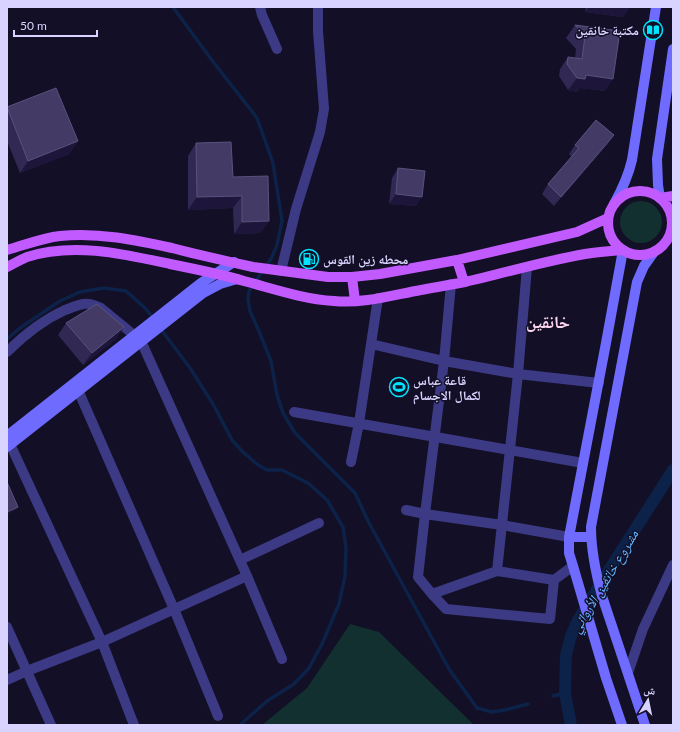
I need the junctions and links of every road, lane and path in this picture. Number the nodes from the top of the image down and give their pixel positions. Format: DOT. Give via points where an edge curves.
graph roads {
  1 [pos="260,7"];
  2 [pos="318,7"];
  3 [pos="656,7"];
  4 [pos="277,49"];
  5 [pos="673,49"];
  6 [pos="673,196"];
  7 [pos="660,198"];
  8 [pos="614,204"];
  9 [pos="608,218"];
  10 [pos="672,232"];
  11 [pos="7,250"];
  12 [pos="623,250"];
  13 [pos="654,252"];
  14 [pos="457,260"];
  15 [pos="234,262"];
  16 [pos="527,266"];
  17 [pos="7,267"];
  18 [pos="276,271"];
  19 [pos="216,273"];
  20 [pos="352,276"];
  21 [pos="240,280"];
  22 [pos="464,282"];
  23 [pos="451,284"];
  24 [pos="378,298"];
  25 [pos="354,301"];
  26 [pos="173,310"];
  27 [pos="140,336"];
  28 [pos="371,344"];
  29 [pos="7,352"];
  30 [pos="444,361"];
  31 [pos="518,374"];
  32 [pos="598,383"];
  33 [pos="78,390"];
  34 [pos="294,412"];
  35 [pos="358,423"];
  36 [pos="435,437"];
  37 [pos="8,442"];
  38 [pos="511,450"];
  39 [pos="351,462"];
  40 [pos="583,463"];
  41 [pos="406,510"];
  42 [pos="425,514"];
  43 [pos="319,523"];
  44 [pos="502,525"];
  45 [pos="569,537"];
  46 [pos="591,537"];
  47 [pos="240,560"];
  48 [pos="673,565"];
  49 [pos="573,566"];
  50 [pos="497,571"];
  51 [pos="247,576"];
  52 [pos="554,580"];
  53 [pos="432,594"];
  54 [pos="174,609"];
  55 [pos="7,627"];
  56 [pos="102,642"];
  57 [pos="282,659"];
  58 [pos="27,671"];
  59 [pos="628,673"];
  60 [pos="7,680"];
  61 [pos="218,716"];
  62 [pos="51,725"];
  63 [pos="134,725"];
  64 [pos="622,725"];
  65 [pos="645,725"];
  1 -- 4 [label="street"];
  2 -- 18 [label="street" via="324,109 320,132"];
  3 -- 8 [label="main road" via="632,160 625,184"];
  5 -- 7 [label="main road" via="657,159"];
  6 -- 7 [label="main road"];
  7 -- 8 [label="main road" via="651,193 631,192"];
  7 -- 10 [label="main road" via="671,213"];
  8 -- 9 [label="main road"];
  9 -- 12 [label="main road" via="611,236"];
  9 -- 14 [label="main road" via="577,232"];
  10 -- 13 [label="main road" via="667,241"];
  11 -- 15 [label="main road" via="59,236 93,235 138,241"];
  12 -- 13 [label="main road" via="643,255"];
  12 -- 16 [label="main road" via="584,254"];
  12 -- 32 [label="main road"];
  13 -- 46 [label="main road" via="637,282"];
  14 -- 20 [label="main road" via="380,274"];
  14 -- 22 [label="main road"];
  15 -- 18 [label="main road"];
  15 -- 19 [label="main road"];
  16 -- 22 [label="main road"];
  16 -- 31 [label="street"];
  17 -- 19 [label="main road" via="26,258 68,250 120,254"];
  18 -- 20 [label="main road" via="328,277"];
  19 -- 21 [label="main road"];
  19 -- 26 [label="main road" via="201,283"];
  20 -- 25 [label="main road"];
  21 -- 25 [label="main road" via="296,296 336,302"];
  21 -- 26 [label="main road" via="211,288"];
  22 -- 23 [label="main road"];
  23 -- 24 [label="main road"];
  23 -- 30 [label="street"];
  24 -- 25 [label="main road"];
  24 -- 28 [label="street"];
  26 -- 27 [label="main road"];
  27 -- 29 [label="street" via="101,308 83,304 49,318"];
  27 -- 33 [label="main road"];
  27 -- 37 [label="main road"];
  27 -- 47 [label="street"];
  28 -- 30 [label="street"];
  28 -- 35 [label="street"];
  30 -- 31 [label="street"];
  30 -- 36 [label="street"];
  31 -- 32 [label="street"];
  31 -- 38 [label="street"];
  32 -- 40 [label="main road"];
  33 -- 37 [label="main road"];
  33 -- 54 [label="street"];
  34 -- 35 [label="street"];
  35 -- 36 [label="street"];
  35 -- 39 [label="street"];
  36 -- 38 [label="street"];
  36 -- 42 [label="street"];
  37 -- 56 [label="street"];
  38 -- 40 [label="street"];
  38 -- 44 [label="street"];
  40 -- 45 [label="main road"];
  41 -- 42 [label="street"];
  42 -- 44 [label="street"];
  42 -- 53 [label="street" via="418,577"];
  43 -- 47 [label="street"];
  44 -- 45 [label="street"];
  44 -- 50 [label="street"];
  45 -- 46 [label="main road"];
  45 -- 49 [label="main road" via="569,553"];
  46 -- 59 [label="main road" via="602,596"];
  47 -- 51 [label="street"];
  48 -- 59 [label="street" via="643,630"];
  49 -- 52 [label="street"];
  49 -- 64 [label="main road"];
  50 -- 52 [label="street"];
  50 -- 53 [label="street"];
  51 -- 54 [label="street"];
  51 -- 57 [label="street"];
  52 -- 53 [label="street" via="550,618 446,609"];
  54 -- 56 [label="street"];
  54 -- 61 [label="street"];
  55 -- 58 [label="street"];
  56 -- 58 [label="street"];
  56 -- 63 [label="street"];
  58 -- 60 [label="street"];
  58 -- 62 [label="street"];
  59 -- 65 [label="main road"];
}
